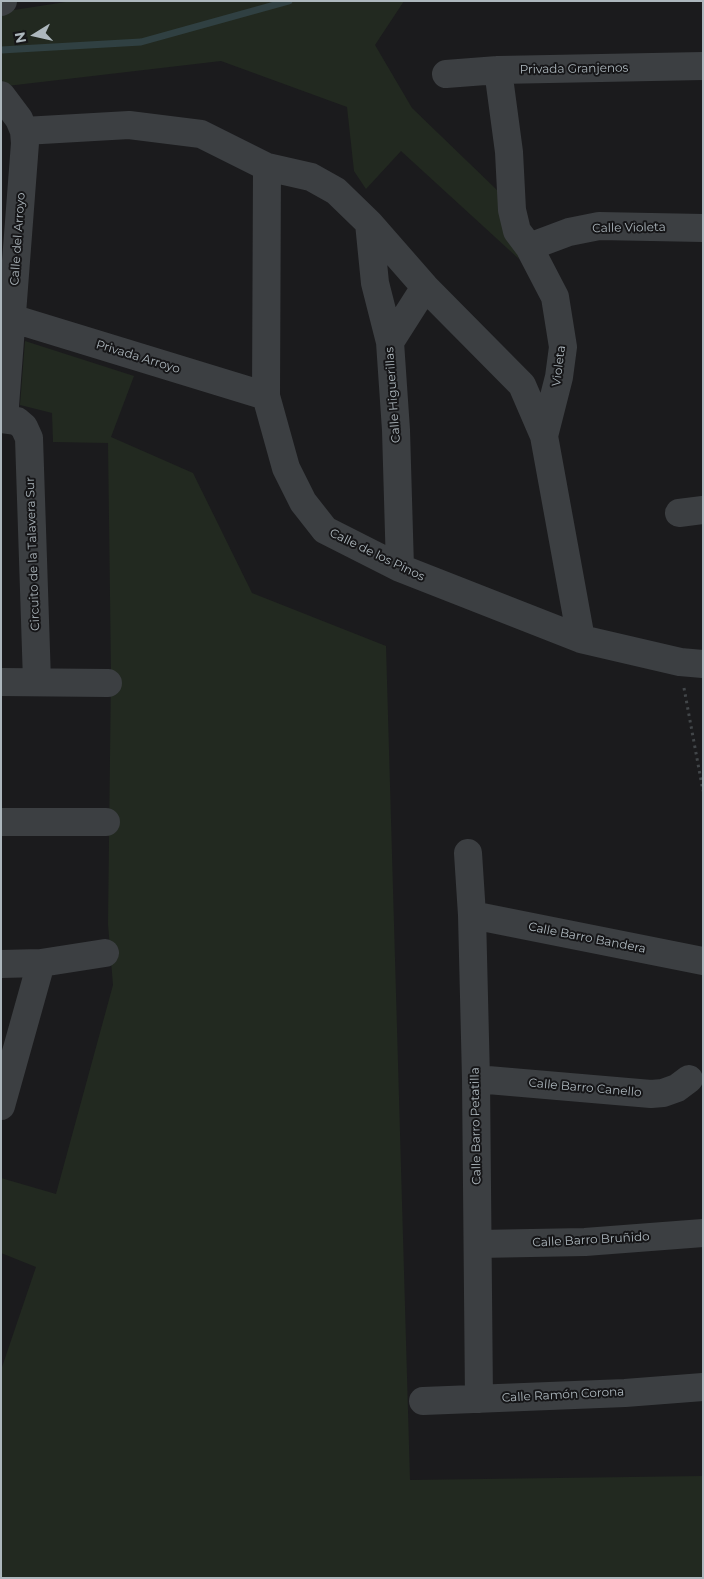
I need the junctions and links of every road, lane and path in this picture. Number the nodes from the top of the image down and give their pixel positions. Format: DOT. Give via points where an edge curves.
graph roads {
  1 [pos="703,66"];
  2 [pos="498,70"];
  3 [pos="446,74"];
  4 [pos="1,95"];
  5 [pos="15,123"];
  6 [pos="267,167"];
  7 [pos="369,224"];
  8 [pos="703,228"];
  9 [pos="529,247"];
  10 [pos="8,272"];
  11 [pos="425,287"];
  12 [pos="12,318"];
  13 [pos="390,342"];
  14 [pos="559,378"];
  15 [pos="522,385"];
  16 [pos="266,396"];
  17 [pos="10,422"];
  18 [pos="544,436"];
  19 [pos="400,568"];
  20 [pos="581,639"];
  21 [pos="691,663"];
  22 [pos="37,681"];
  23 [pos="1,682"];
  24 [pos="108,683"];
  25 [pos="703,791"];
  26 [pos="1,822"];
  27 [pos="106,822"];
  28 [pos="468,853"];
  29 [pos="472,915"];
  30 [pos="105,953"];
  31 [pos="703,961"];
  32 [pos="41,963"];
  33 [pos="1,964"];
  34 [pos="476,1079"];
  35 [pos="690,1079"];
  36 [pos="2,1103"];
  37 [pos="703,1233"];
  38 [pos="478,1244"];
  39 [pos="703,1387"];
  40 [pos="479,1399"];
  41 [pos="423,1401"];
  1 -- 2 [label="street, Privada Granjenos"];
  2 -- 3 [label="street, Privada Granjenos"];
  2 -- 9 [label="street, Violeta" via="509,152 512,210 517,231"];
  4 -- 5 [label="street"];
  5 -- 6 [label="street" via="129,125 201,134"];
  5 -- 10 [label="street, Calle del Arroyo" via="25,143"];
  6 -- 7 [label="street" via="311,177 336,191"];
  6 -- 16 [label="street, Calle de los Pinos"];
  7 -- 11 [label="street"];
  7 -- 13 [label="street, Calle Higuerillas" via="375,282"];
  8 -- 9 [label="street, Calle Violeta" via="599,226 569,232"];
  9 -- 14 [label="street, Violeta" via="555,298 563,346"];
  10 -- 12 [label="street, Calle del Arroyo"];
  11 -- 13 [label="street"];
  11 -- 15 [label="street"];
  12 -- 16 [label="street, Privada Arroyo"];
  12 -- 17 [label="street, Calle del Arroyo"];
  13 -- 19 [label="street, Calle Higuerillas"];
  14 -- 15 [label="street"];
  14 -- 18 [label="street, Violeta"];
  15 -- 18 [label="street"];
  16 -- 19 [label="street, Calle de los Pinos" via="286,468 303,502 325,530"];
  17 -- 22 [label="street, Circuito de la Talavera Sur" via="29,438"];
  18 -- 20 [label="street, Violeta"];
  19 -- 20 [label="street, Calle de los Pinos"];
  20 -- 21 [label="street, Calle de los Pinos"];
  21 -- 25 [label="path"];
  22 -- 23 [label="street"];
  22 -- 24 [label="street"];
  26 -- 27 [label="street"];
  28 -- 29 [label="street, Calle Barro Petatilla"];
  29 -- 31 [label="street, Calle Barro Bandera"];
  29 -- 34 [label="street, Calle Barro Petatilla"];
  30 -- 32 [label="street"];
  32 -- 33 [label="street"];
  32 -- 36 [label="street"];
  34 -- 35 [label="street, Calle Barro Canello" via="651,1094 677,1088"];
  34 -- 38 [label="street, Calle Barro Petatilla"];
  37 -- 38 [label="street, Calle Barro Bruñido" via="585,1242"];
  38 -- 40 [label="street, Calle Barro Petatilla"];
  39 -- 40 [label="street, Calle Ramón Corona"];
  40 -- 41 [label="street, Calle Ramón Corona"];
}
